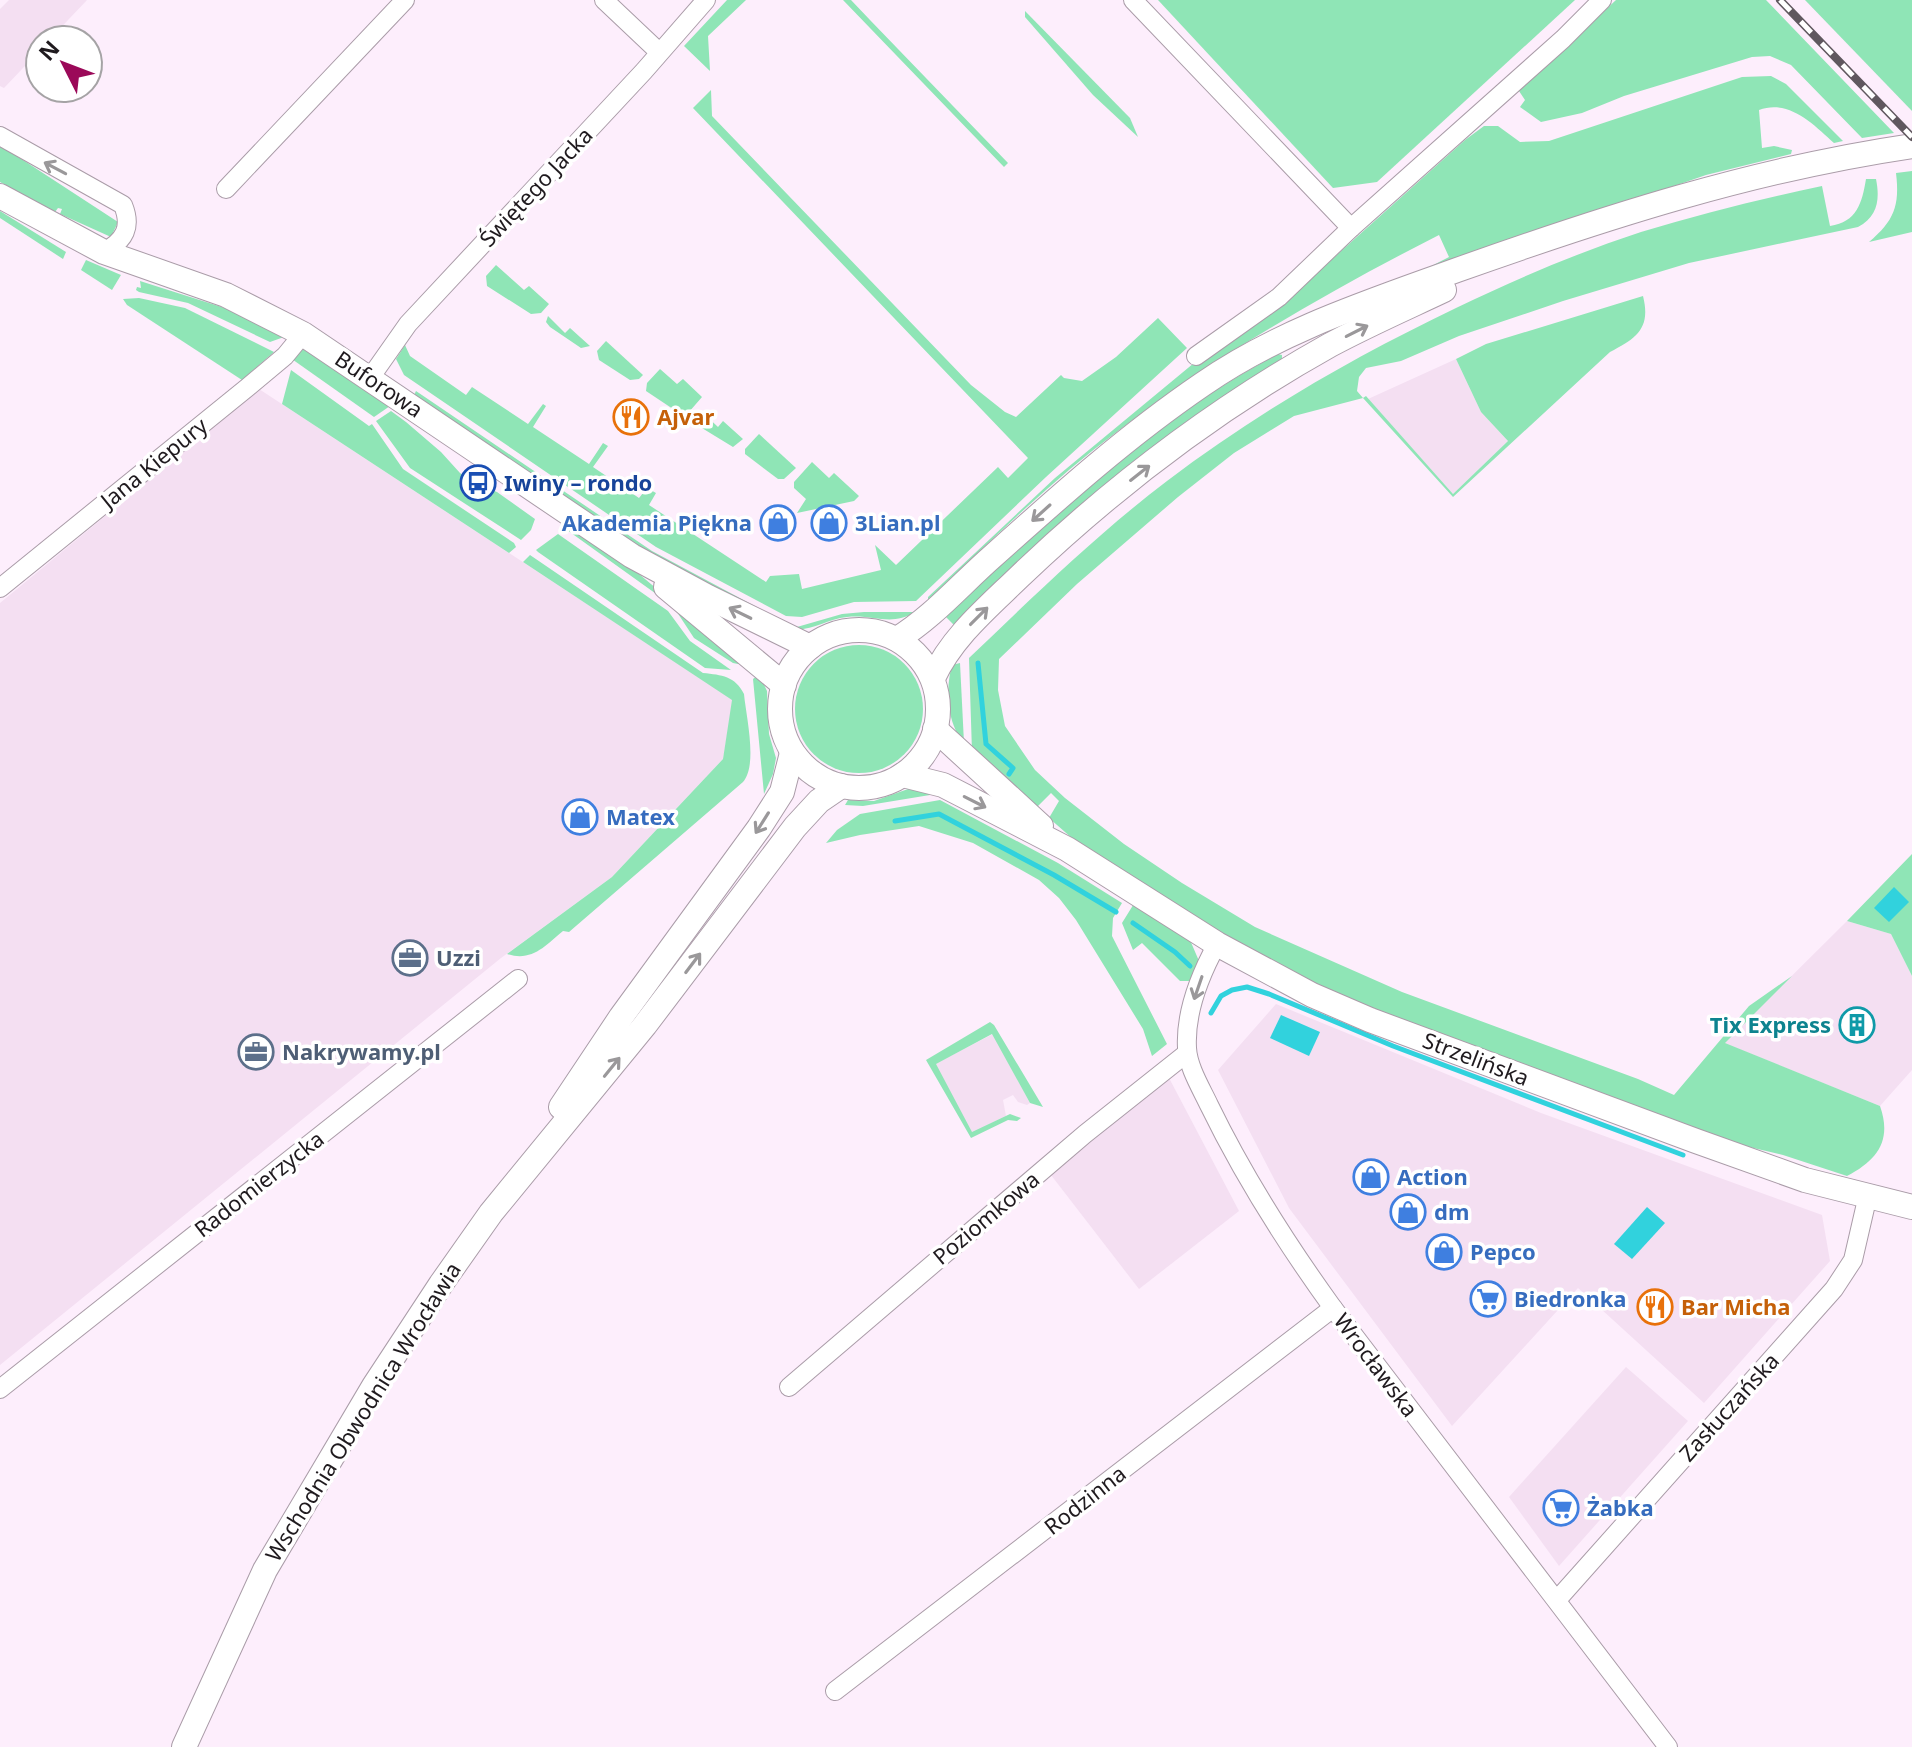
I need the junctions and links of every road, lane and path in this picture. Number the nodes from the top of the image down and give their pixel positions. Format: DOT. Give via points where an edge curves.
graph roads {
  1 [pos="405,0"];
  2 [pos="604,0"];
  3 [pos="706,0"];
  4 [pos="1133,0"];
  5 [pos="1602,0"];
  6 [pos="659,52"];
  7 [pos="0,136"];
  8 [pos="1912,146"];
  9 [pos="226,189"];
  10 [pos="0,196"];
  11 [pos="1600,222"];
  12 [pos="1351,228"];
  13 [pos="104,252"];
  14 [pos="303,334"];
  15 [pos="1196,356"];
  16 [pos="370,378"];
  17 [pos="632,556"];
  18 [pos="0,588"];
  19 [pos="897,639"];
  20 [pos="810,647"];
  21 [pos="933,678"];
  22 [pos="784,685"];
  23 [pos="935,729"];
  24 [pos="792,753"];
  25 [pos="903,775"];
  26 [pos="841,786"];
  27 [pos="1067,849"];
  28 [pos="1217,944"];
  29 [pos="518,979"];
  30 [pos="1187,1053"];
  31 [pos="1868,1195"];
  32 [pos="1912,1207"];
  33 [pos="491,1213"];
  34 [pos="1333,1308"];
  35 [pos="789,1387"];
  36 [pos="0,1389"];
  37 [pos="1557,1600"];
  38 [pos="835,1691"];
  39 [pos="184,1747"];
  40 [pos="1668,1747"];
  1 -- 9 [label="street"];
  2 -- 6 [label="street"];
  3 -- 6 [label="street, Świętego Jacka"];
  4 -- 12 [label="street"];
  5 -- 12 [label="street"];
  6 -- 16 [label="street, Świętego Jacka" via="417,314"];
  13 -- 7 [label="street, one-way" via="124,237 128,225 123,205"];
  8 -- 11 [label="main road" via="1731,182"];
  10 -- 13 [label="main road, Buforowa"];
  11 -- 19 [label="main road, one-way" via="1338,313 1236,364 1101,459"];
  21 -- 11 [label="main road, one-way" via="956,639 1035,562 1141,472 1226,410 1368,325"];
  12 -- 15 [label="street" via="1279,297"];
  13 -- 14 [label="main road, Buforowa" via="226,295"];
  14 -- 16 [label="main road, Buforowa"];
  14 -- 18 [label="street, Jana Kiepury" via="285,356"];
  16 -- 17 [label="main road, Buforowa"];
  20 -- 17 [label="main road, Buforowa, one-way"];
  17 -- 22 [label="main road, Buforowa"];
  19 -- 20 [label="main road" via="854,630"];
  19 -- 21 [label="main road" via="915,652"];
  20 -- 22 [label="main road"];
  21 -- 23 [label="main road"];
  22 -- 24 [label="main road" via="780,710"];
  23 -- 25 [label="main road" via="917,763"];
  23 -- 27 [label="main road, Strzelińska"];
  24 -- 26 [label="main road" via="821,778"];
  24 -- 33 [label="main road, Wschodnia Obwodnica Wrocławia, one-way" via="782,792 749,843 621,1017"];
  25 -- 26 [label="main road" via="862,788"];
  25 -- 27 [label="main road, Strzelińska, one-way" via="943,785"];
  33 -- 26 [label="main road, Wschodnia Obwodnica Wrocławia, one-way" via="645,1025 795,827"];
  27 -- 28 [label="main road, Strzelińska"];
  28 -- 30 [label="street, Wrocławska, one-way" via="1189,1014"];
  28 -- 31 [label="main road, Strzelińska" via="1370,1020 1805,1180"];
  29 -- 36 [label="street, Radomierzycka"];
  30 -- 34 [label="street, Wrocławska" via="1240,1165 1281,1236"];
  30 -- 35 [label="street, Poziomkowa"];
  31 -- 32 [label="main road, Strzelińska"];
  31 -- 37 [label="street, Zasłuczańska" via="1853,1260 1834,1289"];
  33 -- 39 [label="main road, Wschodnia Obwodnica Wrocławia" via="374,1386 265,1570"];
  34 -- 37 [label="street, Wrocławska"];
  34 -- 38 [label="street, Rodzinna"];
  37 -- 40 [label="street, Wrocławska"];
}
